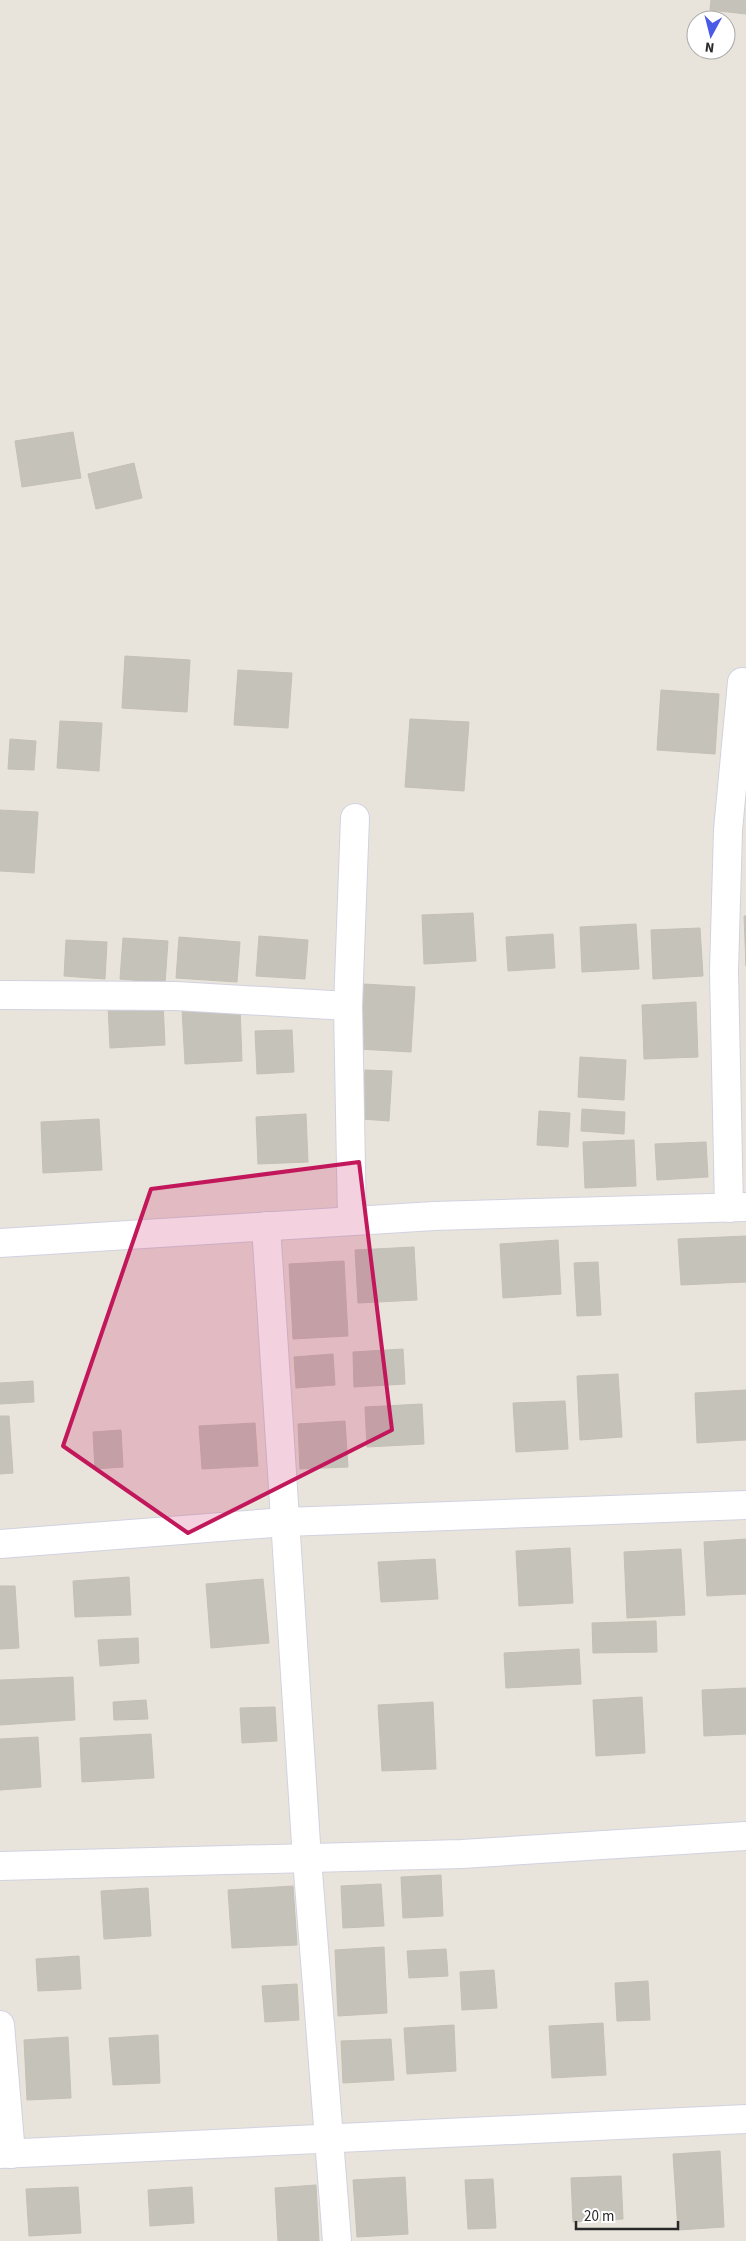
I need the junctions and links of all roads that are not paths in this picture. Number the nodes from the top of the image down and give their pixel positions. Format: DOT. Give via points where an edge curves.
graph roads {
  1 [pos="742,682"];
  2 [pos="355,818"];
  3 [pos="0,995"];
  4 [pos="348,1006"];
  5 [pos="738,1208"];
  6 [pos="352,1221"];
  7 [pos="266,1226"];
  8 [pos="0,1244"];
  9 [pos="746,1505"];
  10 [pos="285,1522"];
  11 [pos="0,1544"];
  12 [pos="746,1836"];
  13 [pos="307,1859"];
  14 [pos="0,1866"];
  15 [pos="0,2026"];
  16 [pos="746,2118"];
  17 [pos="329,2137"];
  18 [pos="5,2154"];
  19 [pos="337,2241"];
  1 -- 5 [label="street" via="728,830 724,971"];
  2 -- 4 [label="street"];
  3 -- 4 [label="street" via="176,996"];
  4 -- 6 [label="street"];
  5 -- 6 [label="street"];
  6 -- 7 [label="street"];
  7 -- 8 [label="street"];
  7 -- 10 [label="street"];
  9 -- 10 [label="street"];
  10 -- 11 [label="street"];
  10 -- 13 [label="street"];
  12 -- 13 [label="street" via="462,1854"];
  13 -- 14 [label="street"];
  13 -- 17 [label="street"];
  15 -- 18 [label="street"];
  16 -- 17 [label="street"];
  17 -- 18 [label="street"];
  17 -- 19 [label="street"];
}
